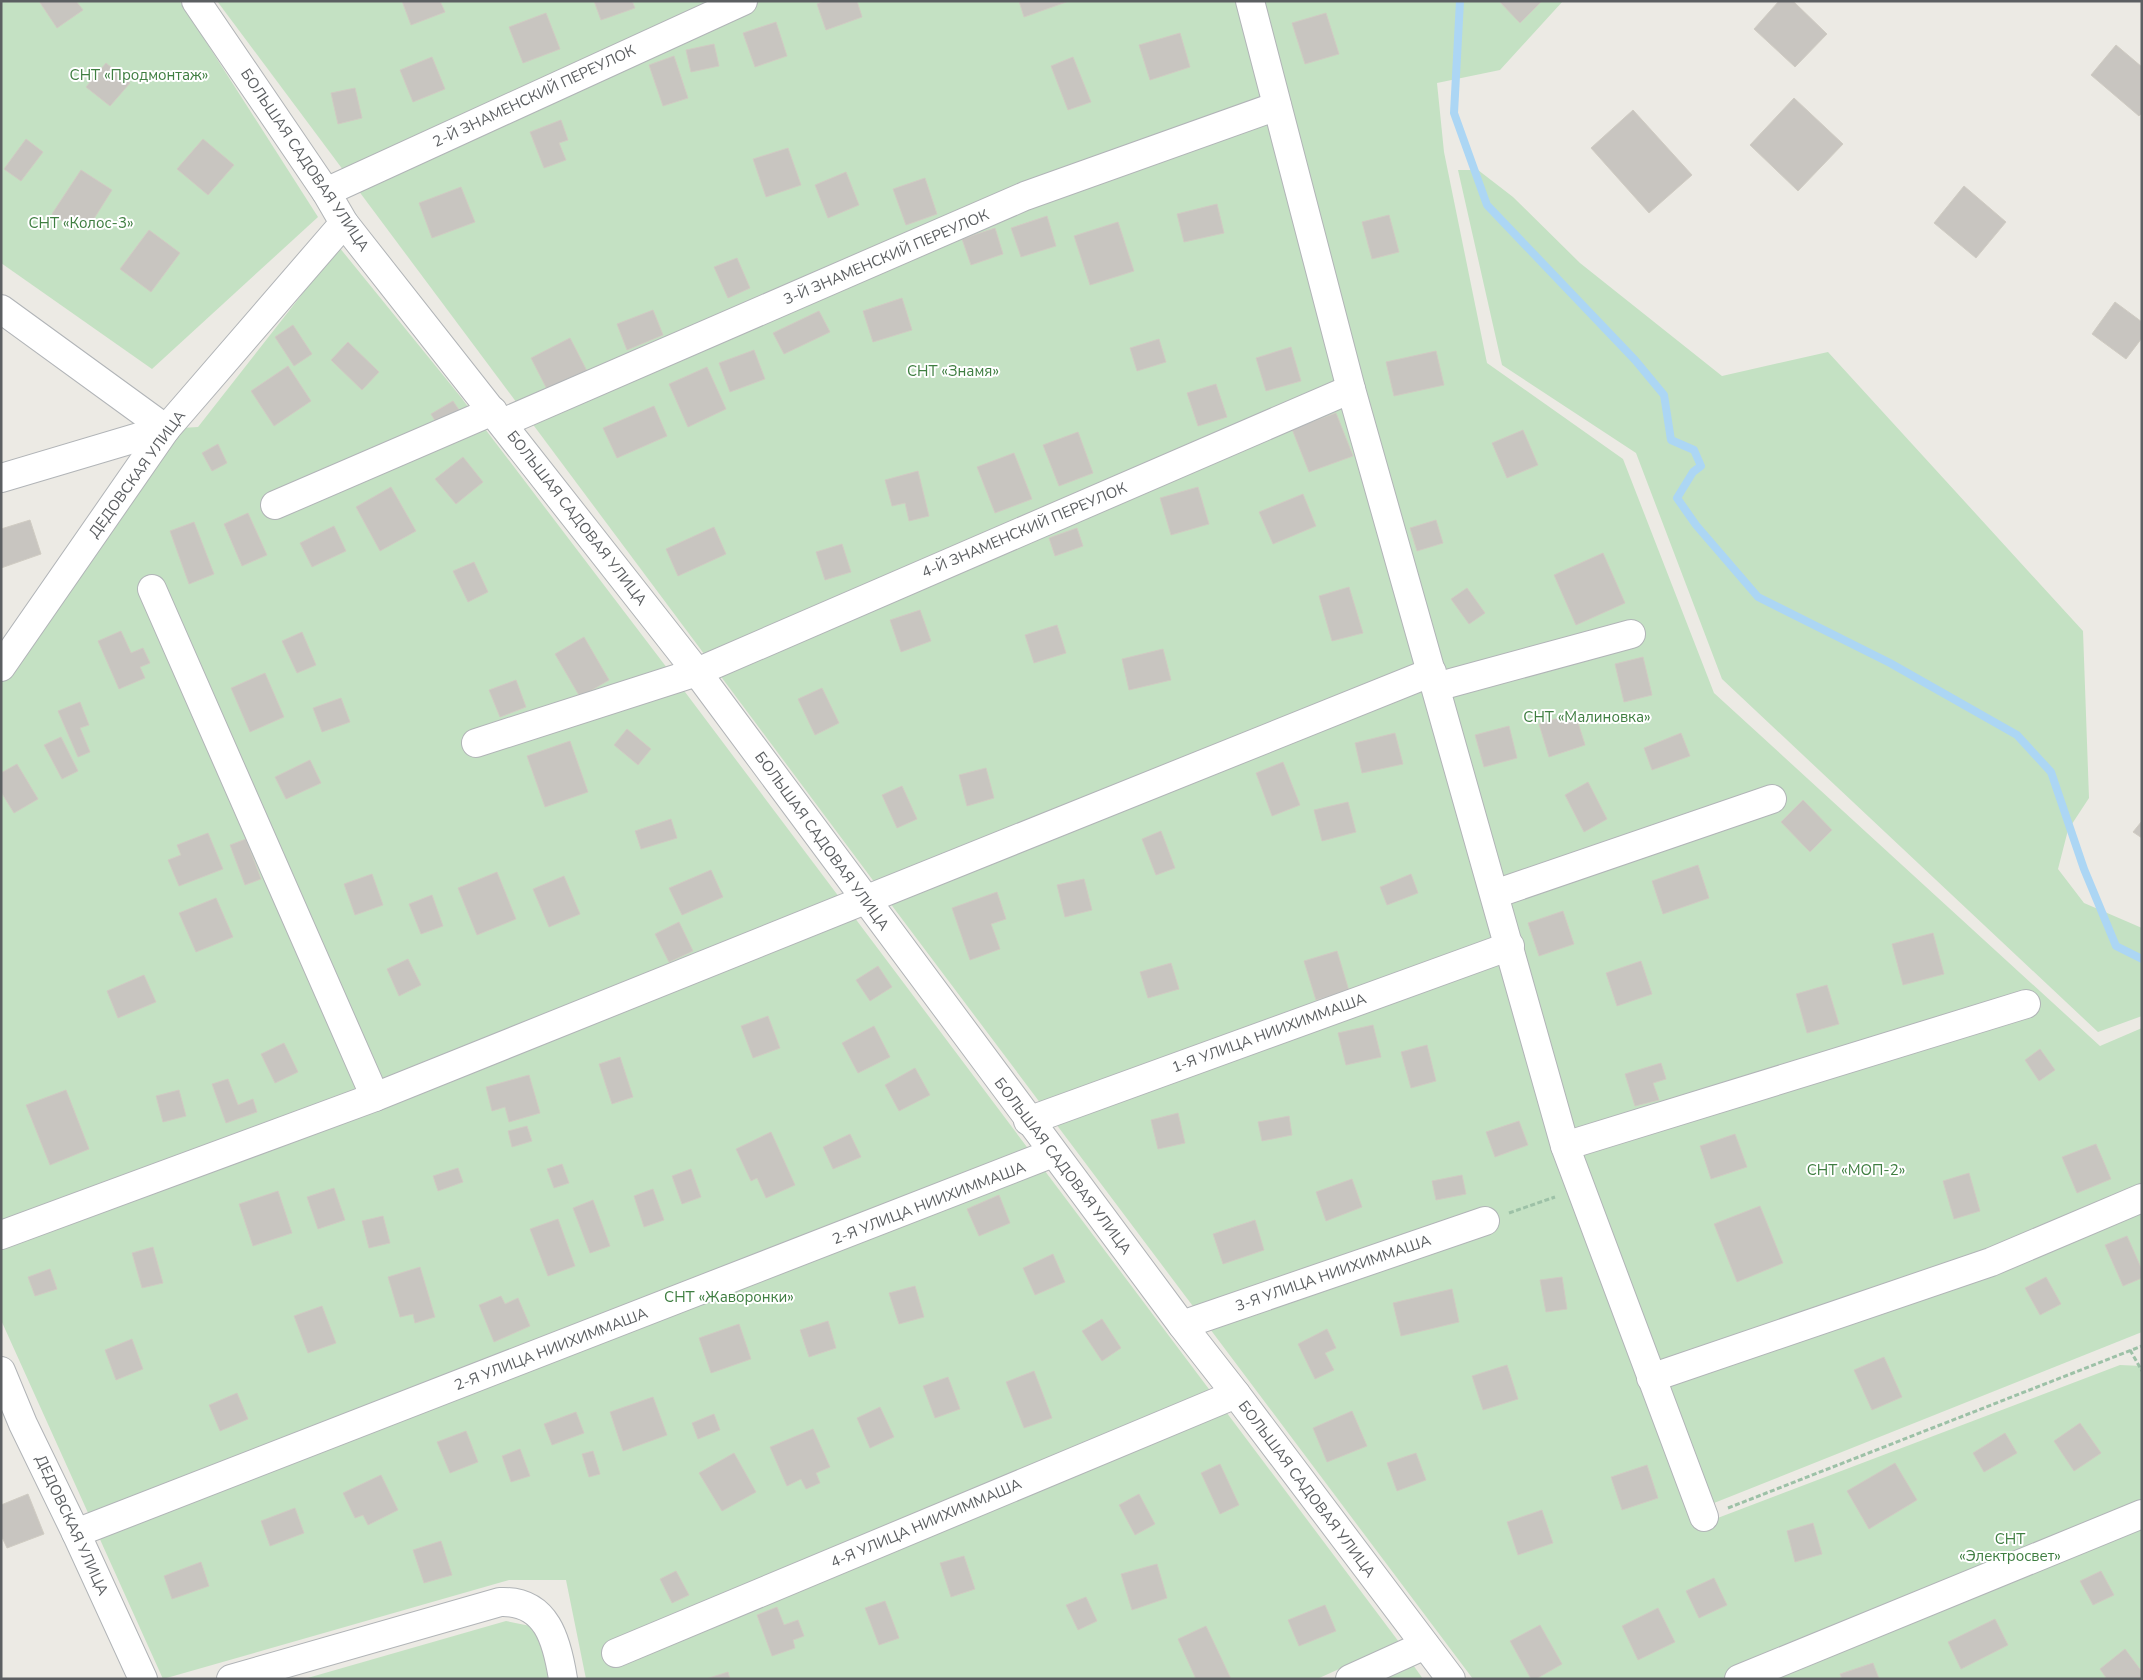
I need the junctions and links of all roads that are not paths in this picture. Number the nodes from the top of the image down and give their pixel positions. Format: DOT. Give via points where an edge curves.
graph roads {
  1 [pos="196,1"];
  2 [pos="743,1"];
  3 [pos="1250,1"];
  4 [pos="1277,106"];
  5 [pos="326,192"];
  6 [pos="344,223"];
  7 [pos="1,309"];
  8 [pos="1351,389"];
  9 [pos="497,417"];
  10 [pos="166,429"];
  11 [pos="1,478"];
  12 [pos="275,505"];
  13 [pos="152,589"];
  14 [pos="1631,634"];
  15 [pos="1,667"];
  16 [pos="697,672"];
  17 [pos="1434,680"];
  18 [pos="476,743"];
  19 [pos="1772,799"];
  20 [pos="1495,894"];
  21 [pos="866,900"];
  22 [pos="1510,946"];
  23 [pos="2026,1004"];
  24 [pos="375,1097"];
  25 [pos="1028,1120"];
  26 [pos="1565,1146"];
  27 [pos="1053,1153"];
  28 [pos="2142,1198"];
  29 [pos="1484,1221"];
  30 [pos="1,1235"];
  31 [pos="1182,1325"];
  32 [pos="1,1371"];
  33 [pos="1651,1378"];
  34 [pos="1236,1394"];
  35 [pos="12,1428"];
  36 [pos="2142,1514"];
  37 [pos="1704,1517"];
  38 [pos="76,1533"];
  39 [pos="1425,1646"];
  40 [pos="616,1653"];
  41 [pos="143,1679"];
  42 [pos="231,1679"];
  43 [pos="563,1679"];
  44 [pos="1350,1679"];
  45 [pos="1451,1679"];
  46 [pos="1739,1679"];
  1 -- 5 [label="street, БОЛЬШАЯ САДОВАЯ УЛИЦА"];
  2 -- 5 [label="street, 2-Й ЗНАМЕНСКИЙ ПЕРЕУЛОК"];
  3 -- 4 [label="street"];
  4 -- 8 [label="street"];
  4 -- 9 [label="street, 3-Й ЗНАМЕНСКИЙ ПЕРЕУЛОК" via="1025,196"];
  5 -- 6 [label="street, БОЛЬШАЯ САДОВАЯ УЛИЦА"];
  6 -- 9 [label="street, БОЛЬШАЯ САДОВАЯ УЛИЦА"];
  6 -- 10 [label="street, ДЕДОВСКАЯ УЛИЦА"];
  7 -- 10 [label="street"];
  8 -- 16 [label="street, 4-Й ЗНАМЕНСКИЙ ПЕРЕУЛОК"];
  8 -- 17 [label="street"];
  9 -- 12 [label="street, 3-Й ЗНАМЕНСКИЙ ПЕРЕУЛОК"];
  9 -- 16 [label="street, БОЛЬШАЯ САДОВАЯ УЛИЦА"];
  10 -- 11 [label="street"];
  10 -- 15 [label="street, ДЕДОВСКАЯ УЛИЦА"];
  13 -- 24 [label="street"];
  14 -- 17 [label="street"];
  16 -- 18 [label="street, 4-Й ЗНАМЕНСКИЙ ПЕРЕУЛОК"];
  16 -- 21 [label="street, БОЛЬШАЯ САДОВАЯ УЛИЦА"];
  17 -- 20 [label="street"];
  17 -- 21 [label="street"];
  19 -- 20 [label="street"];
  20 -- 22 [label="street"];
  21 -- 24 [label="street"];
  21 -- 25 [label="street, БОЛЬШАЯ САДОВАЯ УЛИЦА"];
  22 -- 25 [label="street, 1-Я УЛИЦА НИИХИММАША"];
  22 -- 26 [label="street"];
  23 -- 26 [label="street"];
  24 -- 30 [label="street"];
  25 -- 27 [label="street, БОЛЬШАЯ САДОВАЯ УЛИЦА"];
  26 -- 33 [label="street"];
  27 -- 31 [label="street, БОЛЬШАЯ САДОВАЯ УЛИЦА"];
  27 -- 38 [label="street, 2-Я УЛИЦА НИИХИММАША"];
  28 -- 33 [label="street" via="1991,1262"];
  29 -- 31 [label="street, 3-Я УЛИЦА НИИХИММАША"];
  31 -- 34 [label="street, БОЛЬШАЯ САДОВАЯ УЛИЦА"];
  32 -- 35 [label="street, ДЕДОВСКАЯ УЛИЦА"];
  33 -- 37 [label="street"];
  34 -- 39 [label="street, БОЛЬШАЯ САДОВАЯ УЛИЦА"];
  34 -- 40 [label="street, 4-Я УЛИЦА НИИХИММАША"];
  35 -- 38 [label="street, ДЕДОВСКАЯ УЛИЦА"];
  36 -- 46 [label="street"];
  38 -- 41 [label="street, ДЕДОВСКАЯ УЛИЦА"];
  39 -- 44 [label="street"];
  39 -- 45 [label="street, БОЛЬШАЯ САДОВАЯ УЛИЦА"];
  42 -- 43 [label="street" via="500,1602 515,1601 540,1614 558,1649"];
}
